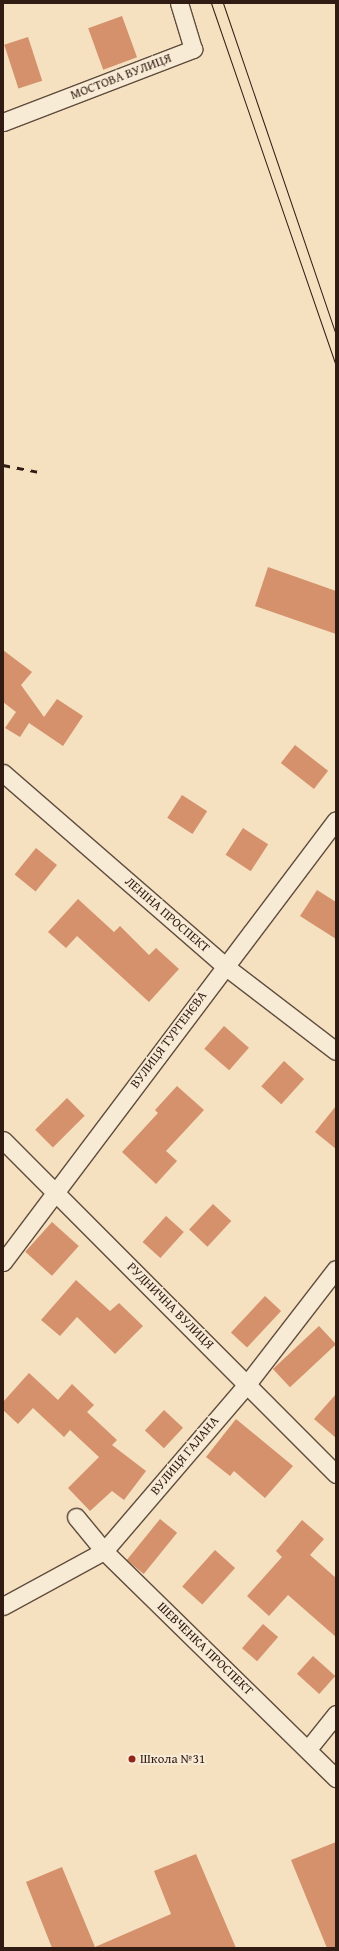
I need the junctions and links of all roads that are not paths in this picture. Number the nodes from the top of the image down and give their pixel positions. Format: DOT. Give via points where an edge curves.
graph roads {
  1 [pos="178,3"];
  2 [pos="3,122"];
  3 [pos="3,773"];
  4 [pos="336,820"];
  5 [pos="226,967"];
  6 [pos="336,1051"];
  7 [pos="3,1140"];
  8 [pos="55,1190"];
  9 [pos="3,1262"];
  10 [pos="336,1269"];
  11 [pos="247,1384"];
  12 [pos="336,1474"];
  13 [pos="76,1517"];
  14 [pos="104,1551"];
  15 [pos="3,1606"];
  16 [pos="336,1714"];
  17 [pos="308,1748"];
  18 [pos="336,1778"];
  1 -- 2 [label="street, МОСТОВА ВУЛИЦЯ" via="194,49"];
  3 -- 5 [label="street, ЛЕНІНА ПРОСПЕКТ"];
  4 -- 5 [label="street, ВУЛИЦЯ ТУРГЕНЄВА"];
  5 -- 6 [label="street, ЛЕНІНА ПРОСПЕКТ"];
  5 -- 8 [label="street, ВУЛИЦЯ ТУРГЕНЄВА"];
  7 -- 8 [label="street, РУДНИЧНА ВУЛИЦЯ"];
  8 -- 9 [label="street, ВУЛИЦЯ ТУРГЕНЄВА"];
  8 -- 11 [label="street, РУДНИЧНА ВУЛИЦЯ"];
  10 -- 11 [label="street, ВУЛИЦЯ ГАЛАНА"];
  11 -- 12 [label="street, РУДНИЧНА ВУЛИЦЯ"];
  11 -- 14 [label="street, ВУЛИЦЯ ГАЛАНА"];
  13 -- 14 [label="street, ШЕВЧЕНКА ПРОСПЕКТ"];
  14 -- 15 [label="street, ВУЛИЦЯ ГАЛАНА"];
  14 -- 17 [label="street, ШЕВЧЕНКА ПРОСПЕКТ"];
  16 -- 17 [label="street"];
  17 -- 18 [label="street, ШЕВЧЕНКА ПРОСПЕКТ"];
}
